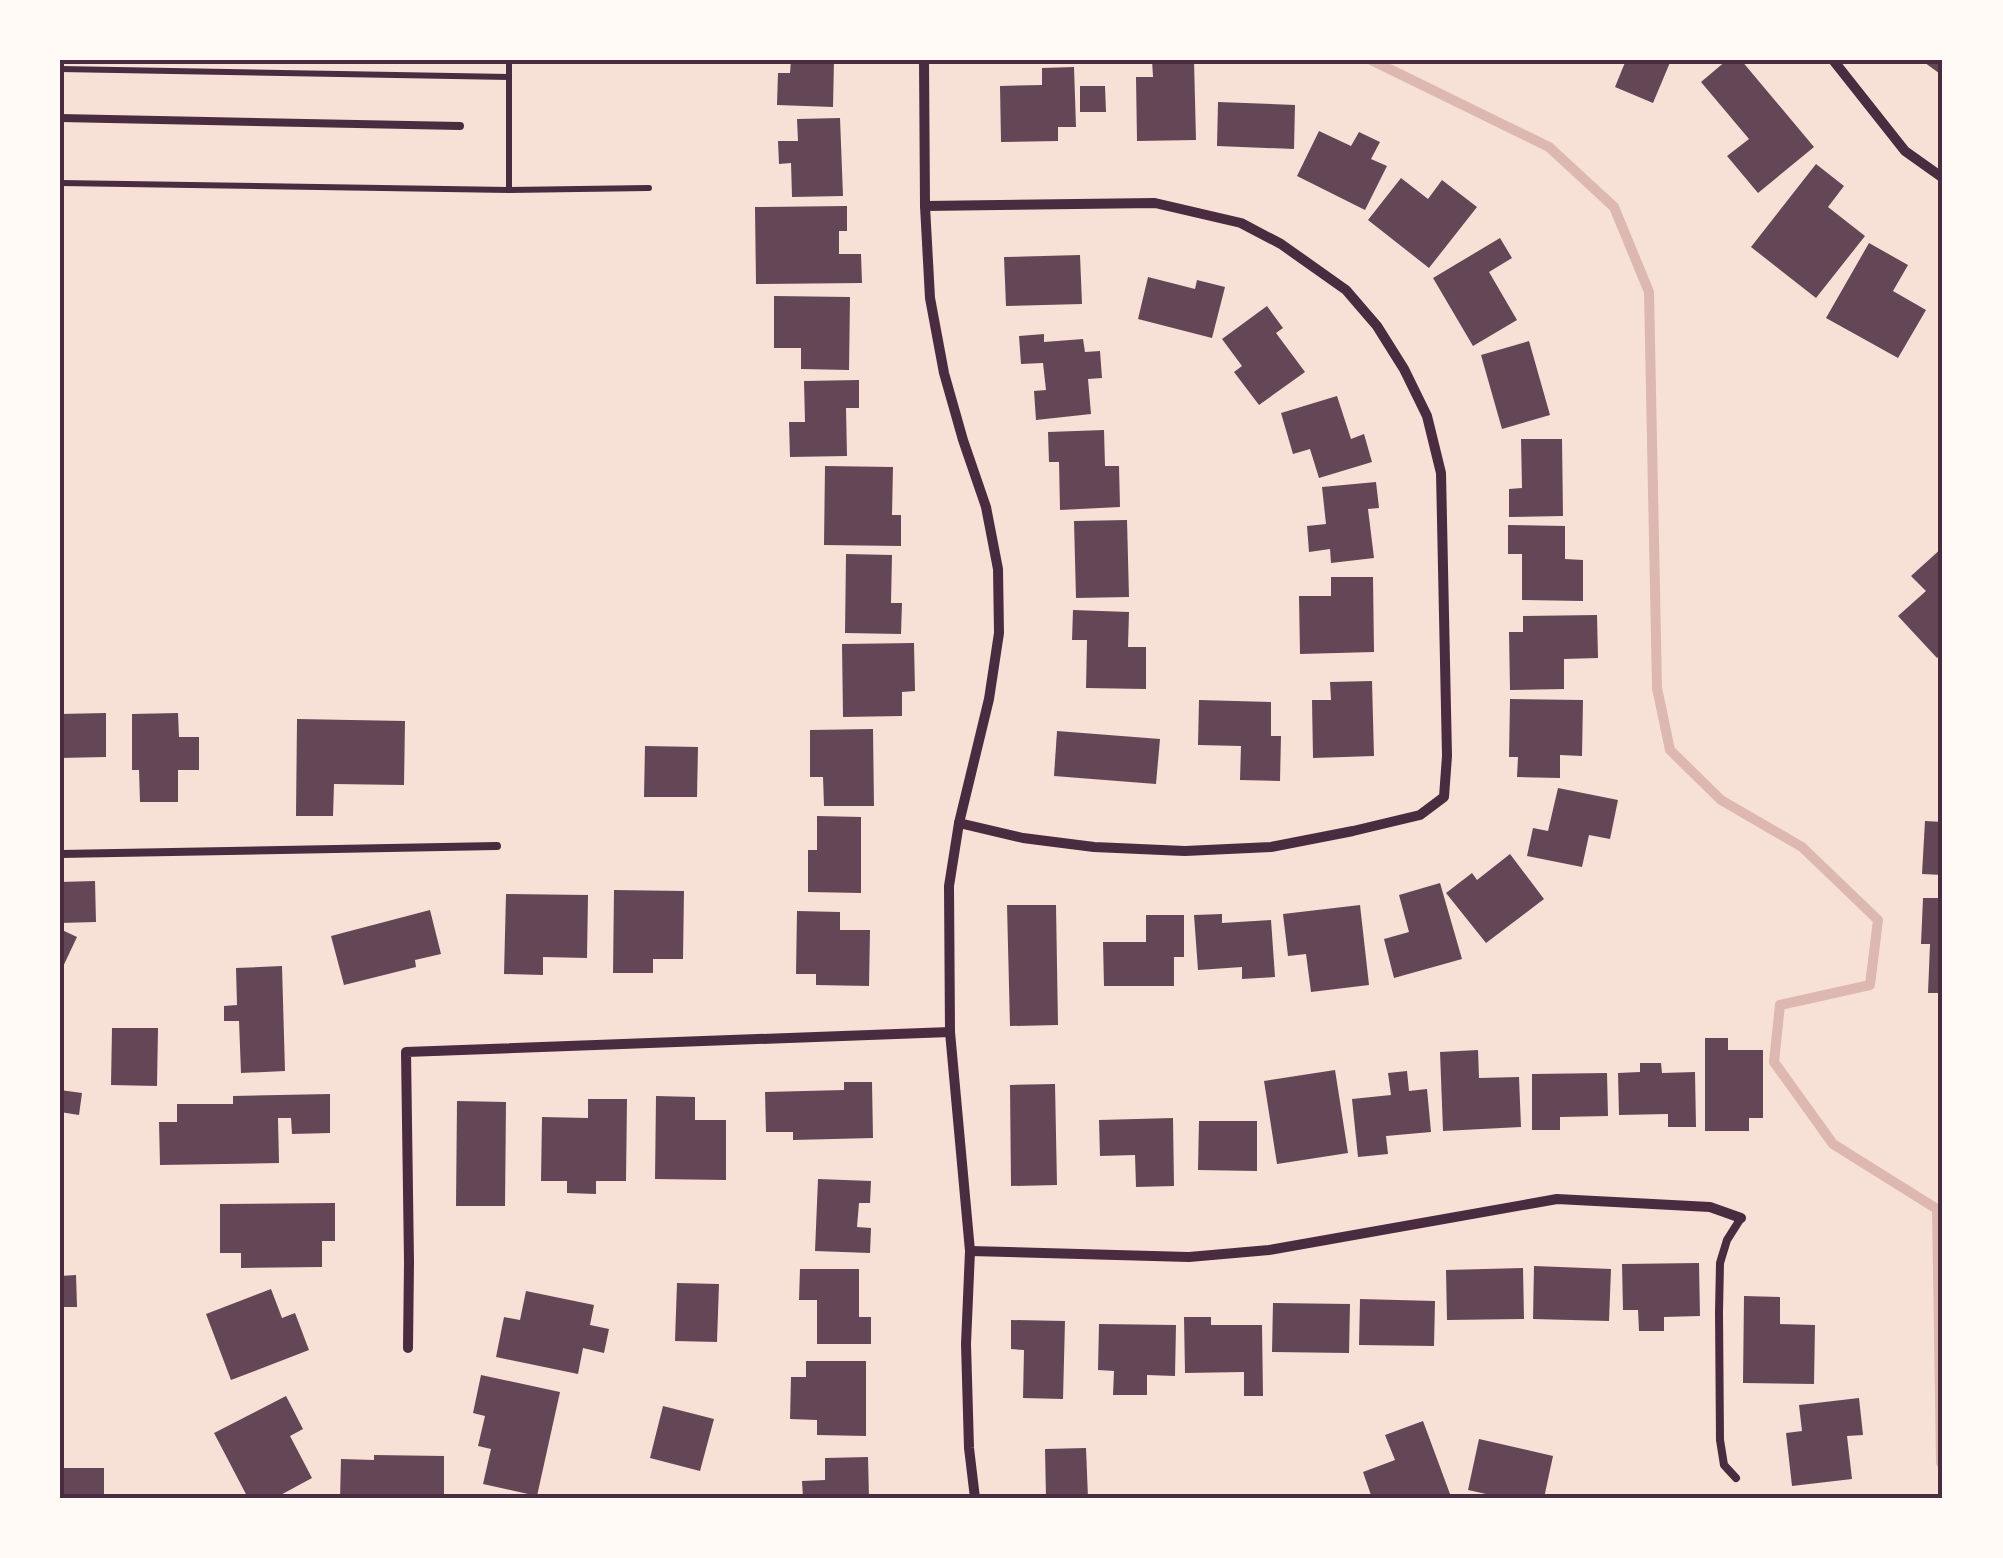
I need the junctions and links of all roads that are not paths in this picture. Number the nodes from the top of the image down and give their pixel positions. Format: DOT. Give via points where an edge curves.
graph roads {
  1 [pos="924,60"];
  2 [pos="1833,60"];
  3 [pos="60,118"];
  4 [pos="460,126"];
  5 [pos="1943,178"];
  6 [pos="925,206"];
  7 [pos="959,823"];
  8 [pos="497,846"];
  9 [pos="60,854"];
  10 [pos="950,1032"];
  11 [pos="1742,1218"];
  12 [pos="970,1250"];
  13 [pos="408,1348"];
  14 [pos="1736,1478"];
  15 [pos="974,1498"];
  1 -- 6 [label="street"];
  2 -- 5 [label="street" via="1906,150"];
  3 -- 4 [label="lane"];
  6 -- 7 [label="street" via="930,298 944,373 998,569 999,633 989,699"];
  6 -- 7 [label="street" via="1155,203 1241,223 1346,290 1378,326 1427,416 1441,472 1447,756 1444,797 1420,815 1272,847 1185,851 1094,847"];
  7 -- 10 [label="street" via="949,886"];
  8 -- 9 [label="lane"];
  10 -- 12 [label="street"];
  10 -- 13 [label="street" via="406,1052"];
  11 -- 12 [label="street" via="1710,1207 1557,1199 1269,1250 1189,1257"];
  11 -- 14 [label="lane" via="1720,1263 1720,1440 1724,1465"];
  12 -- 15 [label="street" via="966,1344"];
}
